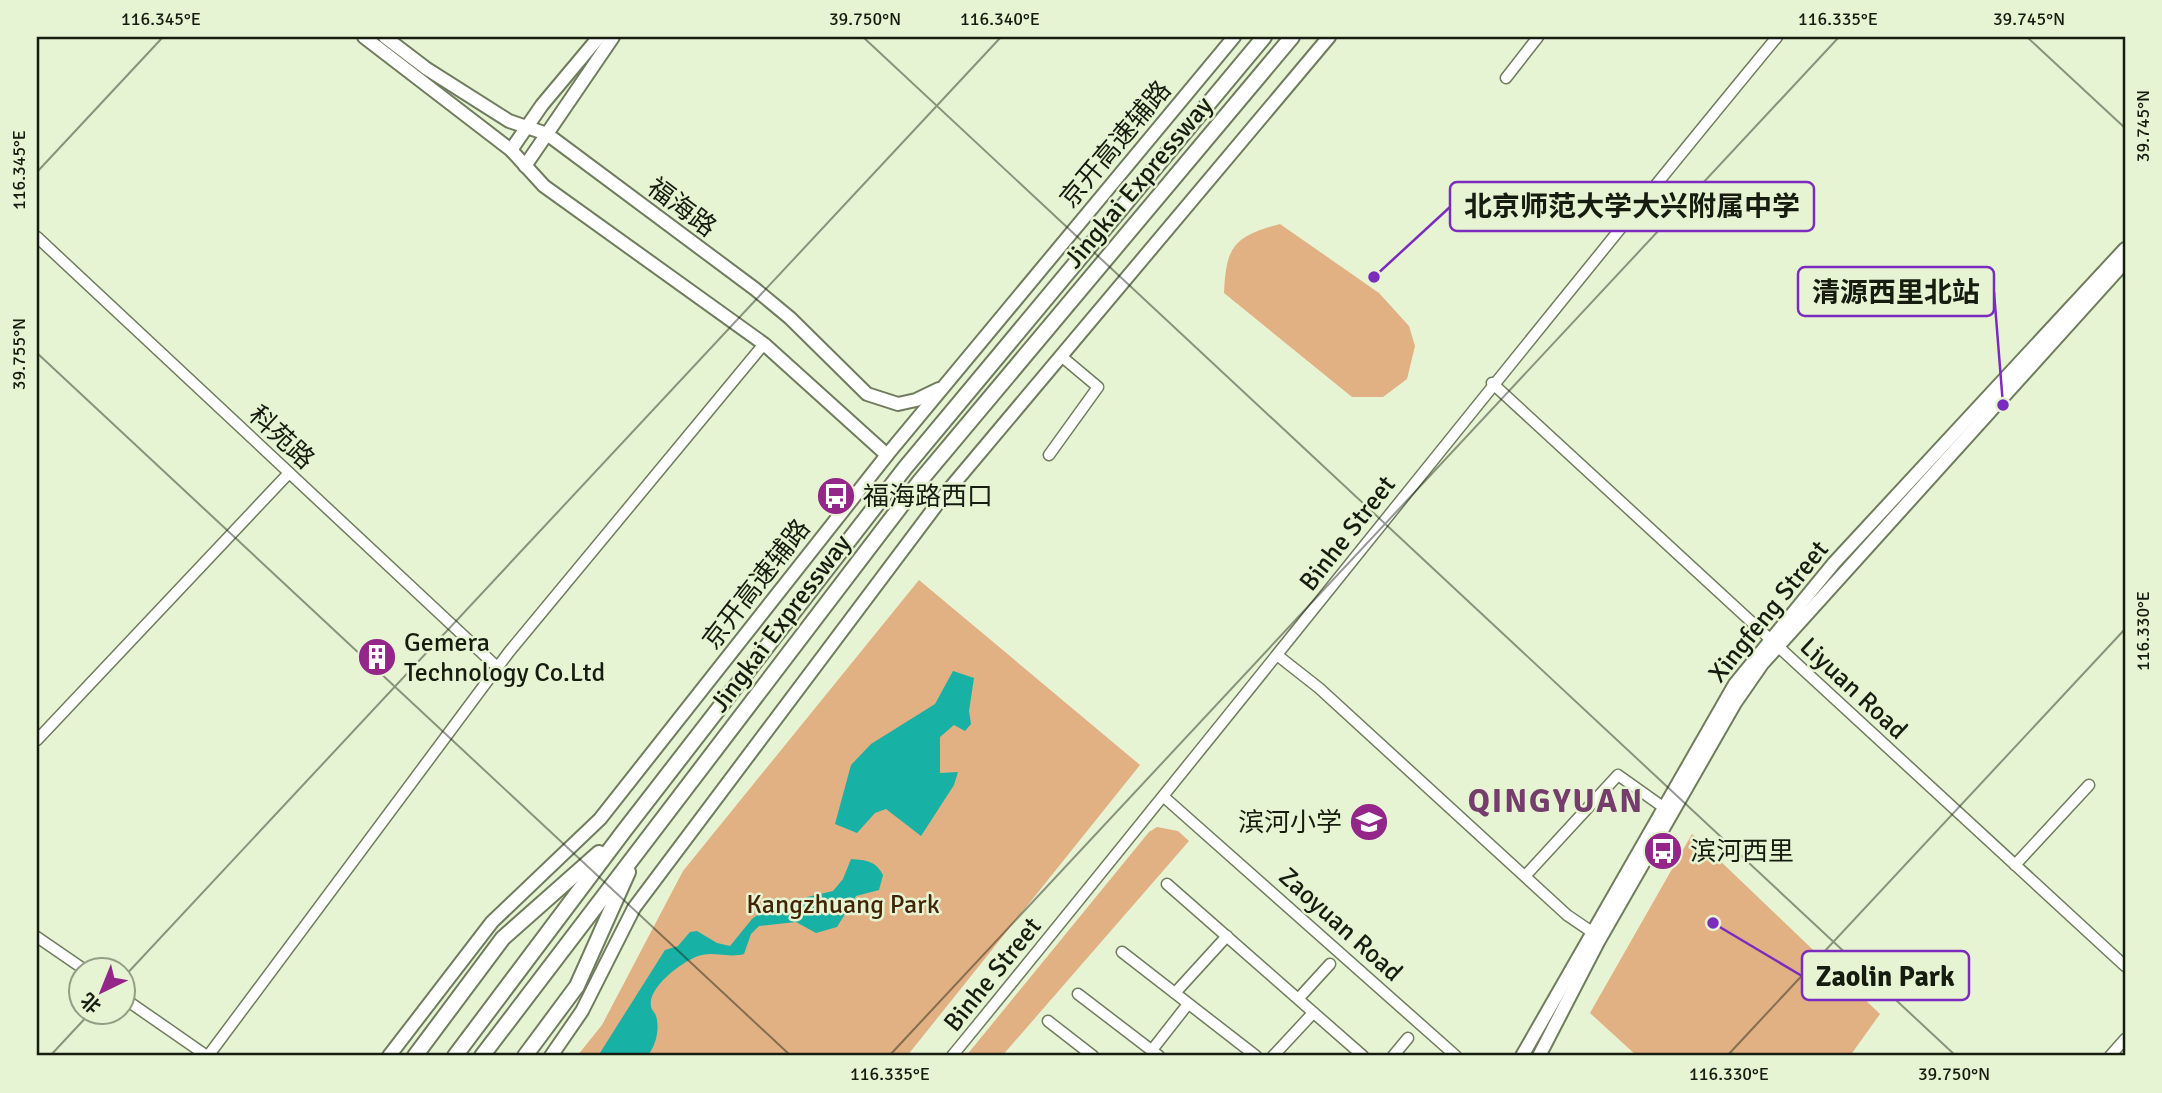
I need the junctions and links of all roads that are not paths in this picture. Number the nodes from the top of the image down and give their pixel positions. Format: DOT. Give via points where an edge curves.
graph roads {
  1 [pos="364,37"];
  2 [pos="385,37"];
  3 [pos="599,37"];
  4 [pos="613,37"];
  5 [pos="1234,37"];
  6 [pos="1264,37"];
  7 [pos="1292,37"];
  8 [pos="1329,37"];
  9 [pos="1538,37"];
  10 [pos="1776,37"];
  11 [pos="1506,78"];
  12 [pos="527,126"];
  13 [pos="547,134"];
  14 [pos="511,150"];
  15 [pos="524,166"];
  16 [pos="37,237"];
  17 [pos="2125,249"];
  18 [pos="2125,262"];
  19 [pos="764,344"];
  20 [pos="1061,356"];
  21 [pos="1492,383"];
  22 [pos="943,387"];
  23 [pos="887,455"];
  24 [pos="1049,455"];
  25 [pos="289,473"];
  26 [pos="1774,643"];
  27 [pos="1277,655"];
  28 [pos="498,667"];
  29 [pos="37,740"];
  30 [pos="2090,785"];
  31 [pos="1164,797"];
  32 [pos="1663,807"];
  33 [pos="624,831"];
  34 [pos="639,847"];
  35 [pos="2015,865"];
  36 [pos="1525,876"];
  37 [pos="1167,884"];
  38 [pos="1592,932"];
  39 [pos="1227,936"];
  40 [pos="37,937"];
  41 [pos="1122,952"];
  42 [pos="66,958"];
  43 [pos="1331,964"];
  44 [pos="2125,966"];
  45 [pos="1175,993"];
  46 [pos="1078,994"];
  47 [pos="1299,998"];
  48 [pos="1188,1004"];
  49 [pos="136,1007"];
  50 [pos="1313,1013"];
  51 [pos="1048,1021"];
  52 [pos="1408,1038"];
  53 [pos="2125,1039"];
  54 [pos="1156,1053"];
  55 [pos="207,1056"];
  56 [pos="389,1056"];
  57 [pos="415,1056"];
  58 [pos="455,1056"];
  59 [pos="482,1056"];
  60 [pos="525,1056"];
  61 [pos="551,1056"];
  62 [pos="952,1056"];
  63 [pos="1093,1056"];
  64 [pos="1255,1056"];
  65 [pos="1273,1056"];
  66 [pos="1363,1056"];
  67 [pos="1393,1056"];
  68 [pos="1457,1056"];
  69 [pos="1522,1056"];
  70 [pos="1539,1056"];
  71 [pos="2110,1056"];
  1 -- 14 [label="main road"];
  2 -- 12 [label="main road, 福海路" via="509,121"];
  3 -- 12 [label="main road"];
  4 -- 13 [label="main road"];
  5 -- 22 [label="main road, 京开高速辅路"];
  6 -- 33 [label="highway, Jingkai Expressway" via="905,468"];
  7 -- 34 [label="highway, Jingkai Expressway" via="920,481"];
  8 -- 20 [label="main road"];
  9 -- 11 [label="street"];
  10 -- 21 [label="street, Binhe Street"];
  12 -- 13 [label="main road, 福海路"];
  12 -- 14 [label="main road"];
  13 -- 15 [label="main road"];
  13 -- 22 [label="main road, 福海路" via="755,289 867,394 898,404"];
  14 -- 15 [label="main road"];
  15 -- 19 [label="main road" via="544,186"];
  16 -- 25 [label="street, 科苑路"];
  17 -- 26 [label="main road, Xingfeng Street" via="1834,563"];
  18 -- 26 [label="main road, Xingfeng Street"];
  19 -- 23 [label="main road"];
  19 -- 28 [label="street"];
  20 -- 24 [label="street" via="1098,387"];
  20 -- 61 [label="main road" via="941,499 672,855 634,908 582,1011"];
  21 -- 26 [label="street, Liyuan Road"];
  21 -- 27 [label="street, Binhe Street"];
  22 -- 23 [label="main road, 京开高速辅路"];
  23 -- 56 [label="main road, 京开高速辅路" via="600,820 492,922"];
  25 -- 28 [label="street, 科苑路"];
  25 -- 29 [label="street"];
  26 -- 32 [label="main road, Xingfeng Street" via="1735,684"];
  26 -- 35 [label="street, Liyuan Road"];
  26 -- 70 [label="main road, Xingfeng Street" via="1598,942"];
  27 -- 31 [label="street, Binhe Street"];
  27 -- 36 [label="street"];
  28 -- 55 [label="street"];
  30 -- 35 [label="street"];
  31 -- 62 [label="street, Binhe Street"];
  31 -- 68 [label="street, Zaoyuan Road"];
  32 -- 36 [label="street" via="1618,775"];
  32 -- 38 [label="main road, Xingfeng Street"];
  33 -- 57 [label="highway" via="503,938"];
  33 -- 58 [label="highway, Jingkai Expressway"];
  34 -- 59 [label="highway, Jingkai Expressway"];
  34 -- 60 [label="highway" via="577,986"];
  35 -- 44 [label="street, Liyuan Road"];
  36 -- 38 [label="street"];
  37 -- 39 [label="street"];
  38 -- 69 [label="main road, Xingfeng Street"];
  39 -- 45 [label="street"];
  39 -- 47 [label="street"];
  40 -- 42 [label="street"];
  41 -- 45 [label="street"];
  43 -- 47 [label="street"];
  45 -- 48 [label="street"];
  46 -- 54 [label="street"];
  47 -- 50 [label="street"];
  48 -- 54 [label="street"];
  48 -- 64 [label="street"];
  49 -- 55 [label="street"];
  50 -- 65 [label="street"];
  50 -- 66 [label="street"];
  51 -- 63 [label="street"];
  52 -- 67 [label="street"];
  53 -- 71 [label="street"];
}
